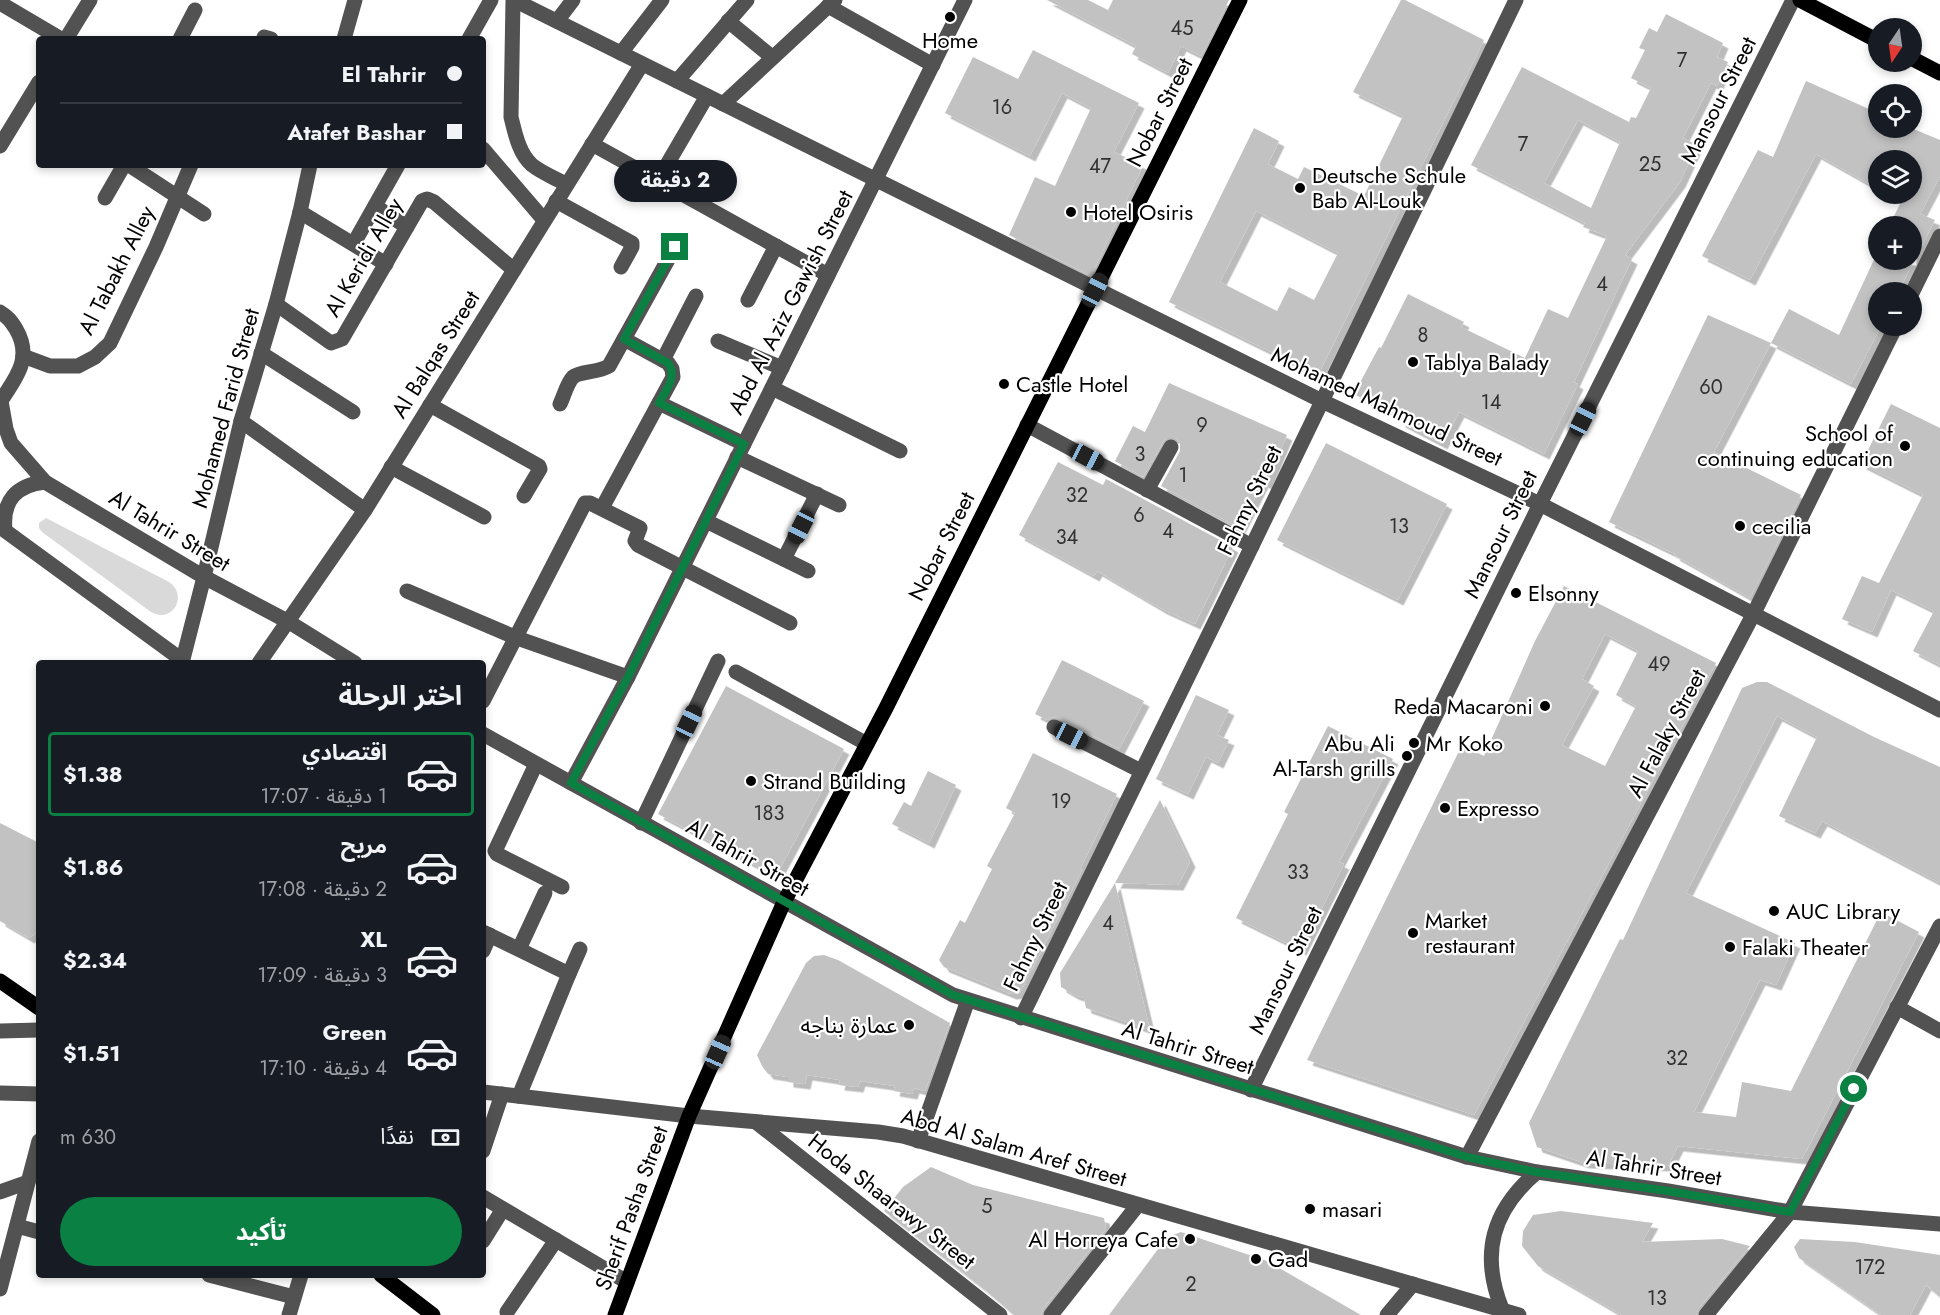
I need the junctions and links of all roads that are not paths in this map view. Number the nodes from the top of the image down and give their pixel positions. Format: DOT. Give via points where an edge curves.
graph roads {
  1 [pos="90,0"];
  2 [pos="355,0"];
  3 [pos="491,0"];
  4 [pos="514,0"];
  5 [pos="573,0"];
  6 [pos="662,0"];
  7 [pos="747,0"];
  8 [pos="965,0"];
  9 [pos="1240,0"];
  10 [pos="1516,0"];
  11 [pos="1793,0"];
  12 [pos="1800,0"];
  13 [pos="0,3"];
  14 [pos="831,3"];
  15 [pos="195,10"];
  16 [pos="557,21"];
  17 [pos="728,21"];
  18 [pos="58,36"];
  19 [pos="65,36"];
  20 [pos="182,36"];
  21 [pos="345,36"];
  22 [pos="471,36"];
  23 [pos="1868,36"];
  24 [pos="621,53"];
  25 [pos="772,57"];
  26 [pos="642,64"];
  27 [pos="1922,64"];
  28 [pos="933,65"];
  29 [pos="1940,73"];
  30 [pos="677,81"];
  31 [pos="36,87"];
  32 [pos="707,96"];
  33 [pos="723,104"];
  34 [pos="592,144"];
  35 [pos="0,146"];
  36 [pos="486,152"];
  37 [pos="122,168"];
  38 [pos="134,168"];
  39 [pos="190,168"];
  40 [pos="309,168"];
  41 [pos="396,168"];
  42 [pos="658,180"];
  43 [pos="876,180"];
  44 [pos="566,184"];
  45 [pos="177,197"];
  46 [pos="105,198"];
  47 [pos="556,201"];
  48 [pos="375,206"];
  49 [pos="300,212"];
  50 [pos="204,214"];
  51 [pos="544,220"];
  52 [pos="407,227"];
  53 [pos="1940,236"];
  54 [pos="354,243"];
  55 [pos="776,246"];
  56 [pos="675,247"];
  57 [pos="386,264"];
  58 [pos="621,267"];
  59 [pos="513,270"];
  60 [pos="828,275"];
  61 [pos="1917,282"];
  62 [pos="1095,290"];
  63 [pos="696,296"];
  64 [pos="748,300"];
  65 [pos="276,304"];
  66 [pos="0,312"];
  67 [pos="1891,336"];
  68 [pos="624,339"];
  69 [pos="718,341"];
  70 [pos="261,353"];
  71 [pos="23,356"];
  72 [pos="663,360"];
  73 [pos="782,368"];
  74 [pos="772,388"];
  75 [pos="1,401"];
  76 [pos="1322,401"];
  77 [pos="659,403"];
  78 [pos="560,404"];
  79 [pos="430,405"];
  80 [pos="353,412"];
  81 [pos="241,421"];
  82 [pos="1027,425"];
  83 [pos="1171,447"];
  84 [pos="741,451"];
  85 [pos="900,452"];
  86 [pos="392,467"];
  87 [pos="45,482"];
  88 [pos="1147,490"];
  89 [pos="817,494"];
  90 [pos="524,496"];
  91 [pos="1540,504"];
  92 [pos="839,505"];
  93 [pos="602,508"];
  94 [pos="365,510"];
  95 [pos="484,517"];
  96 [pos="706,521"];
  97 [pos="3,529"];
  98 [pos="1252,546"];
  99 [pos="784,559"];
  100 [pos="682,567"];
  101 [pos="808,571"];
  102 [pos="204,577"];
  103 [pos="407,591"];
  104 [pos="1754,613"];
  105 [pos="289,622"];
  106 [pos="790,623"];
  107 [pos="517,638"];
  108 [pos="181,660"];
  109 [pos="182,660"];
  110 [pos="261,660"];
  111 [pos="350,660"];
  112 [pos="718,661"];
  113 [pos="736,672"];
  114 [pos="628,677"];
  115 [pos="486,695"];
  116 [pos="1940,710"];
  117 [pos="1054,727"];
  118 [pos="486,736"];
  119 [pos="867,744"];
  120 [pos="536,764"];
  121 [pos="1141,771"];
  122 [pos="571,783"];
  123 [pos="641,823"];
  124 [pos="562,887"];
  125 [pos="545,893"];
  126 [pos="784,902"];
  127 [pos="1940,926"];
  128 [pos="486,933"];
  129 [pos="519,949"];
  130 [pos="580,949"];
  131 [pos="569,974"];
  132 [pos="0,981"];
  133 [pos="968,1000"];
  134 [pos="36,1006"];
  135 [pos="1897,1007"];
  136 [pos="1021,1018"];
  137 [pos="36,1030"];
  138 [pos="0,1031"];
  139 [pos="1940,1032"];
  140 [pos="1251,1090"];
  141 [pos="486,1092"];
  142 [pos="0,1093"];
  143 [pos="36,1094"];
  144 [pos="502,1094"];
  145 [pos="519,1096"];
  146 [pos="689,1116"];
  147 [pos="756,1122"];
  148 [pos="918,1141"];
  149 [pos="486,1142"];
  150 [pos="36,1152"];
  151 [pos="1467,1157"];
  152 [pos="1536,1172"];
  153 [pos="28,1182"];
  154 [pos="0,1192"];
  155 [pos="486,1199"];
  156 [pos="1137,1206"];
  157 [pos="502,1209"];
  158 [pos="1790,1212"];
  159 [pos="1940,1224"];
  160 [pos="17,1226"];
  161 [pos="36,1231"];
  162 [pos="486,1236"];
  163 [pos="556,1240"];
  164 [pos="221,1278"];
  165 [pos="300,1278"];
  166 [pos="385,1278"];
  167 [pos="627,1282"];
  168 [pos="1413,1284"];
  169 [pos="0,1289"];
  170 [pos="294,1297"];
  171 [pos="1502,1309"];
  172 [pos="507,1312"];
  173 [pos="289,1315"];
  174 [pos="433,1315"];
  175 [pos="615,1315"];
  176 [pos="1000,1315"];
  177 [pos="1051,1315"];
  178 [pos="1387,1315"];
  179 [pos="1519,1315"];
  180 [pos="1706,1315"];
  1 -- 19 [label="street"];
  2 -- 21 [label="street"];
  3 -- 22 [label="street"];
  4 -- 16 [label="street, Mohamed Mahmoud Street"];
  4 -- 44 [label="street" via="511,117 515,134 531,165"];
  5 -- 16 [label="street"];
  6 -- 24 [label="street"];
  7 -- 17 [label="street"];
  8 -- 28 [label="street, Abd Al Aziz Gawish Street"];
  9 -- 62 [label="main road, Nobar Street"];
  10 -- 76 [label="street, Fahmy Street"];
  11 -- 91 [label="street, Mansour Street"];
  12 -- 23 [label="main road"];
  13 -- 18 [label="street"];
  14 -- 25 [label="street"];
  14 -- 28 [label="street"];
  15 -- 20 [label="street"];
  16 -- 24 [label="street, Mohamed Mahmoud Street"];
  17 -- 25 [label="street"];
  17 -- 30 [label="street"];
  24 -- 26 [label="street, Mohamed Mahmoud Street"];
  25 -- 33 [label="street"];
  26 -- 30 [label="street, Mohamed Mahmoud Street"];
  26 -- 34 [label="street, Al Balqas Street"];
  27 -- 29 [label="main road"];
  28 -- 43 [label="street, Abd Al Aziz Gawish Street"];
  30 -- 32 [label="street, Mohamed Mahmoud Street"];
  31 -- 35 [label="street"];
  32 -- 33 [label="street, Mohamed Mahmoud Street"];
  32 -- 42 [label="street"];
  33 -- 43 [label="street, Mohamed Mahmoud Street"];
  34 -- 42 [label="street"];
  34 -- 44 [label="street, Al Balqas Street"];
  36 -- 51 [label="street"];
  37 -- 46 [label="street"];
  38 -- 45 [label="street"];
  39 -- 45 [label="street, Al Tabakh Alley"];
  40 -- 49 [label="street, Mohamed Farid Street"];
  41 -- 48 [label="street"];
  42 -- 55 [label="street"];
  43 -- 60 [label="street, Abd Al Aziz Gawish Street"];
  43 -- 62 [label="street, Mohamed Mahmoud Street"];
  44 -- 47 [label="street, Al Balqas Street"];
  45 -- 50 [label="street"];
  45 -- 71 [label="street, Al Tabakh Alley" via="110,342 78,366 50,366"];
  47 -- 51 [label="street, Al Balqas Street"];
  47 -- 58 [label="street" via="632,243"];
  48 -- 52 [label="street"];
  48 -- 54 [label="street"];
  49 -- 54 [label="street"];
  49 -- 65 [label="street, Mohamed Farid Street"];
  51 -- 59 [label="street, Al Balqas Street"];
  52 -- 57 [label="street, Al Keridi Alley"];
  52 -- 59 [label="street, Al Keridi Alley" via="427,199"];
  53 -- 61 [label="street"];
  54 -- 57 [label="street"];
  55 -- 60 [label="street"];
  55 -- 64 [label="street"];
  56 -- 68 [label="street"];
  57 -- 65 [label="street, Al Keridi Alley" via="337,342 331,343"];
  59 -- 79 [label="street, Al Balqas Street"];
  60 -- 73 [label="street, Abd Al Aziz Gawish Street"];
  62 -- 76 [label="street, Mohamed Mahmoud Street"];
  62 -- 82 [label="main road, Nobar Street"];
  63 -- 72 [label="street"];
  65 -- 70 [label="street, Mohamed Farid Street"];
  66 -- 71 [label="street" via="9,318 22,339"];
  67 -- 104 [label="street, Al Falaky Street"];
  68 -- 72 [label="street"];
  68 -- 78 [label="street" via="609,366 572,378"];
  69 -- 73 [label="street"];
  70 -- 80 [label="street"];
  70 -- 81 [label="street, Mohamed Farid Street"];
  71 -- 75 [label="street" via="19,372"];
  72 -- 77 [label="street" via="672,369 673,377"];
  73 -- 74 [label="street, Abd Al Aziz Gawish Street"];
  74 -- 84 [label="street, Abd Al Aziz Gawish Street"];
  74 -- 85 [label="street"];
  75 -- 87 [label="street, Al Tahrir Street" via="11,443"];
  76 -- 91 [label="street, Mohamed Mahmoud Street"];
  76 -- 98 [label="street, Fahmy Street"];
  77 -- 84 [label="street"];
  77 -- 93 [label="street"];
  79 -- 86 [label="street, Al Balqas Street"];
  79 -- 90 [label="street" via="539,466"];
  81 -- 94 [label="street"];
  81 -- 102 [label="street, Mohamed Farid Street"];
  82 -- 88 [label="street"];
  82 -- 119 [label="main road, Nobar Street"];
  83 -- 88 [label="street"];
  84 -- 89 [label="street"];
  84 -- 96 [label="street, Abd Al Aziz Gawish Street"];
  86 -- 94 [label="street, Al Balqas Street"];
  86 -- 95 [label="street"];
  87 -- 97 [label="street" via="33,483 13,496"];
  87 -- 102 [label="street, Al Tahrir Street"];
  88 -- 98 [label="street"];
  89 -- 92 [label="street"];
  89 -- 99 [label="street"];
  91 -- 104 [label="street, Mohamed Mahmoud Street"];
  91 -- 140 [label="street, Mansour Street"];
  93 -- 100 [label="street" via="640,528 635,541 638,545"];
  93 -- 107 [label="street" via="585,503"];
  94 -- 105 [label="street, Al Balqas Street"];
  96 -- 99 [label="street"];
  96 -- 100 [label="street, Abd Al Aziz Gawish Street"];
  97 -- 108 [label="street"];
  98 -- 121 [label="street, Fahmy Street"];
  99 -- 101 [label="street"];
  100 -- 106 [label="street"];
  100 -- 114 [label="street, Abd Al Aziz Gawish Street"];
  102 -- 105 [label="street, Al Tahrir Street"];
  102 -- 109 [label="street, Mohamed Farid Street"];
  103 -- 107 [label="street"];
  104 -- 116 [label="street, Mohamed Mahmoud Street"];
  104 -- 151 [label="street, Al Falaky Street"];
  105 -- 110 [label="street, Al Balqas Street"];
  105 -- 111 [label="street, Al Tahrir Street"];
  107 -- 114 [label="street"];
  107 -- 115 [label="street"];
  112 -- 123 [label="street"];
  113 -- 119 [label="street"];
  114 -- 122 [label="street, Abd Al Aziz Gawish Street"];
  117 -- 121 [label="street"];
  118 -- 120 [label="street, Al Tahrir Street"];
  119 -- 126 [label="main road, Nobar Street"];
  120 -- 122 [label="street, Al Tahrir Street"];
  120 -- 124 [label="street" via="495,851"];
  121 -- 136 [label="street, Fahmy Street"];
  122 -- 123 [label="street, Al Tahrir Street"];
  123 -- 126 [label="street, Al Tahrir Street"];
  125 -- 129 [label="street"];
  126 -- 133 [label="street, Al Tahrir Street" via="931,984"];
  126 -- 146 [label="main road, Nobar Street"];
  127 -- 135 [label="street"];
  128 -- 129 [label="street"];
  129 -- 131 [label="street"];
  130 -- 131 [label="street"];
  131 -- 145 [label="street"];
  132 -- 134 [label="main road"];
  133 -- 136 [label="street, Al Tahrir Street"];
  133 -- 148 [label="street"];
  135 -- 139 [label="street"];
  135 -- 158 [label="street"];
  136 -- 140 [label="street, Al Tahrir Street"];
  137 -- 138 [label="street"];
  140 -- 151 [label="street, Al Tahrir Street"];
  141 -- 144 [label="street, Abd Al Salam Aref Street"];
  142 -- 143 [label="street"];
  144 -- 145 [label="street, Abd Al Salam Aref Street"];
  144 -- 149 [label="street"];
  145 -- 146 [label="street, Abd Al Salam Aref Street"];
  146 -- 147 [label="street, Abd Al Salam Aref Street"];
  146 -- 167 [label="main road, Sherif Pasha Street"];
  147 -- 148 [label="street, Abd Al Salam Aref Street" via="878,1132"];
  147 -- 176 [label="street, Hoda Shaarawy Street"];
  148 -- 156 [label="street, Abd Al Salam Aref Street"];
  150 -- 153 [label="street"];
  151 -- 152 [label="street, Al Tahrir Street"];
  152 -- 158 [label="street, Al Tahrir Street"];
  152 -- 171 [label="street" via="1510,1199 1494,1234 1491,1272"];
  153 -- 154 [label="street"];
  153 -- 160 [label="street"];
  155 -- 157 [label="street"];
  156 -- 168 [label="street, Abd Al Salam Aref Street"];
  156 -- 177 [label="street"];
  157 -- 162 [label="street"];
  157 -- 163 [label="street"];
  158 -- 159 [label="street, Al Tahrir Street"];
  158 -- 180 [label="street"];
  160 -- 161 [label="street"];
  160 -- 169 [label="street"];
  163 -- 167 [label="street"];
  163 -- 172 [label="street"];
  164 -- 170 [label="street"];
  165 -- 170 [label="street"];
  166 -- 174 [label="main road"];
  167 -- 175 [label="main road, Sherif Pasha Street"];
  168 -- 171 [label="street, Abd Al Salam Aref Street"];
  168 -- 178 [label="street"];
  170 -- 173 [label="street"];
  171 -- 179 [label="street, Abd Al Salam Aref Street"];
}
